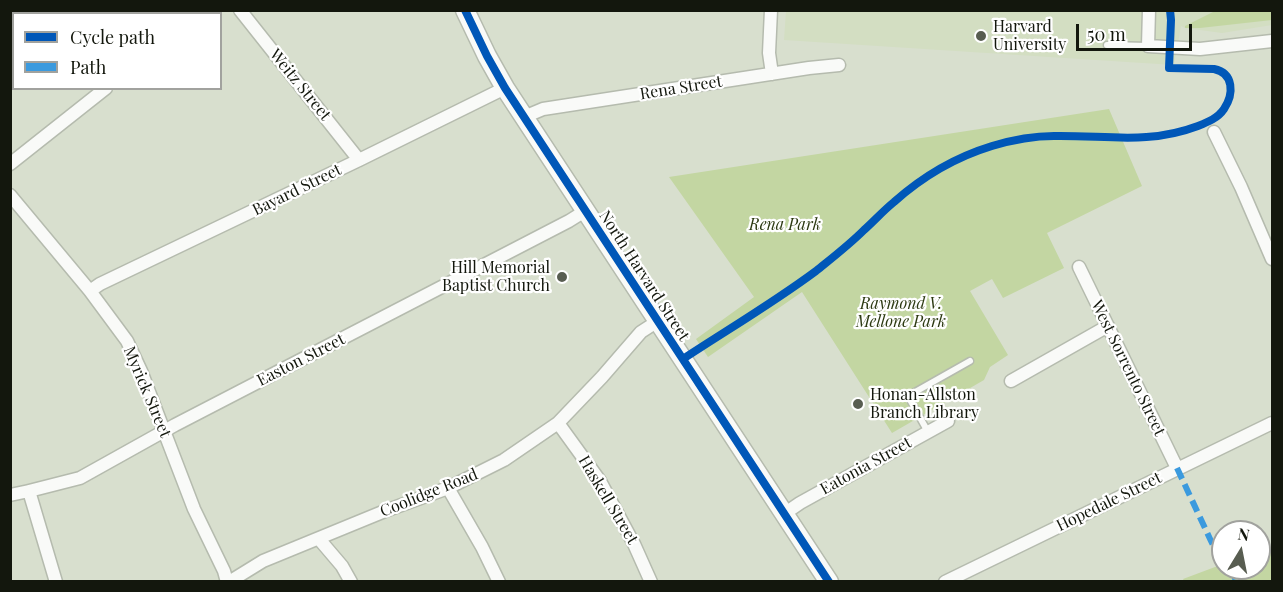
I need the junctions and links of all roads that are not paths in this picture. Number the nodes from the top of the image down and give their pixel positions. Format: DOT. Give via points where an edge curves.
graph roads {
  1 [pos="240,10"];
  2 [pos="465,10"];
  3 [pos="771,10"];
  4 [pos="1149,10"];
  5 [pos="1272,41"];
  6 [pos="1107,45"];
  7 [pos="1148,46"];
  8 [pos="839,65"];
  9 [pos="772,74"];
  10 [pos="505,88"];
  11 [pos="103,90"];
  12 [pos="524,117"];
  13 [pos="1214,132"];
  14 [pos="359,160"];
  15 [pos="10,164"];
  16 [pos="10,195"];
  17 [pos="585,211"];
  18 [pos="1272,259"];
  19 [pos="1079,267"];
  20 [pos="90,291"];
  21 [pos="658,321"];
  22 [pos="1108,326"];
  23 [pos="970,361"];
  24 [pos="1011,381"];
  25 [pos="948,421"];
  26 [pos="558,423"];
  27 [pos="1272,423"];
  28 [pos="164,431"];
  29 [pos="928,432"];
  30 [pos="1178,468"];
  31 [pos="448,488"];
  32 [pos="29,491"];
  33 [pos="10,495"];
  34 [pos="784,514"];
  35 [pos="319,539"];
  36 [pos="56,582"];
  37 [pos="227,582"];
  38 [pos="351,582"];
  39 [pos="499,582"];
  40 [pos="651,582"];
  41 [pos="829,582"];
  42 [pos="945,582"];
  1 -- 14 [label="street, Weitz Street"];
  2 -- 10 [label="main road, North Harvard Street"];
  3 -- 9 [label="street"];
  4 -- 7 [label="street"];
  5 -- 7 [label="street" via="1200,49"];
  6 -- 7 [label="lane"];
  8 -- 9 [label="street, Rena Street"];
  9 -- 12 [label="street, Rena Street" via="543,109"];
  10 -- 12 [label="main road, North Harvard Street"];
  10 -- 14 [label="street, Bayard Street"];
  11 -- 15 [label="street"];
  12 -- 17 [label="main road, North Harvard Street"];
  13 -- 18 [label="street"];
  14 -- 20 [label="street, Bayard Street"];
  16 -- 20 [label="street, Myrick Street"];
  17 -- 21 [label="main road, North Harvard Street"];
  17 -- 28 [label="street, Easton Street"];
  19 -- 22 [label="street, West Sorrento Street"];
  20 -- 28 [label="street, Myrick Street" via="127,341"];
  21 -- 26 [label="street, Coolidge Road" via="633,340"];
  21 -- 34 [label="main road, North Harvard Street"];
  22 -- 24 [label="street"];
  22 -- 30 [label="street, West Sorrento Street"];
  23 -- 29 [label="lane" via="908,396"];
  25 -- 29 [label="street, Eatonia Street"];
  26 -- 31 [label="street, Coolidge Road" via="504,460"];
  26 -- 40 [label="street, Haskell Street" via="600,481"];
  27 -- 30 [label="street, Hopedale Street"];
  28 -- 32 [label="street, Easton Street" via="80,478"];
  28 -- 37 [label="street, Myrick Street"];
  29 -- 34 [label="street, Eatonia Street"];
  30 -- 42 [label="street, Hopedale Street"];
  31 -- 35 [label="street, Coolidge Road"];
  31 -- 39 [label="street"];
  32 -- 33 [label="street, Easton Street"];
  32 -- 36 [label="street"];
  34 -- 41 [label="main road, North Harvard Street"];
  35 -- 37 [label="street, Coolidge Road" via="262,561"];
  35 -- 38 [label="street"];
}
